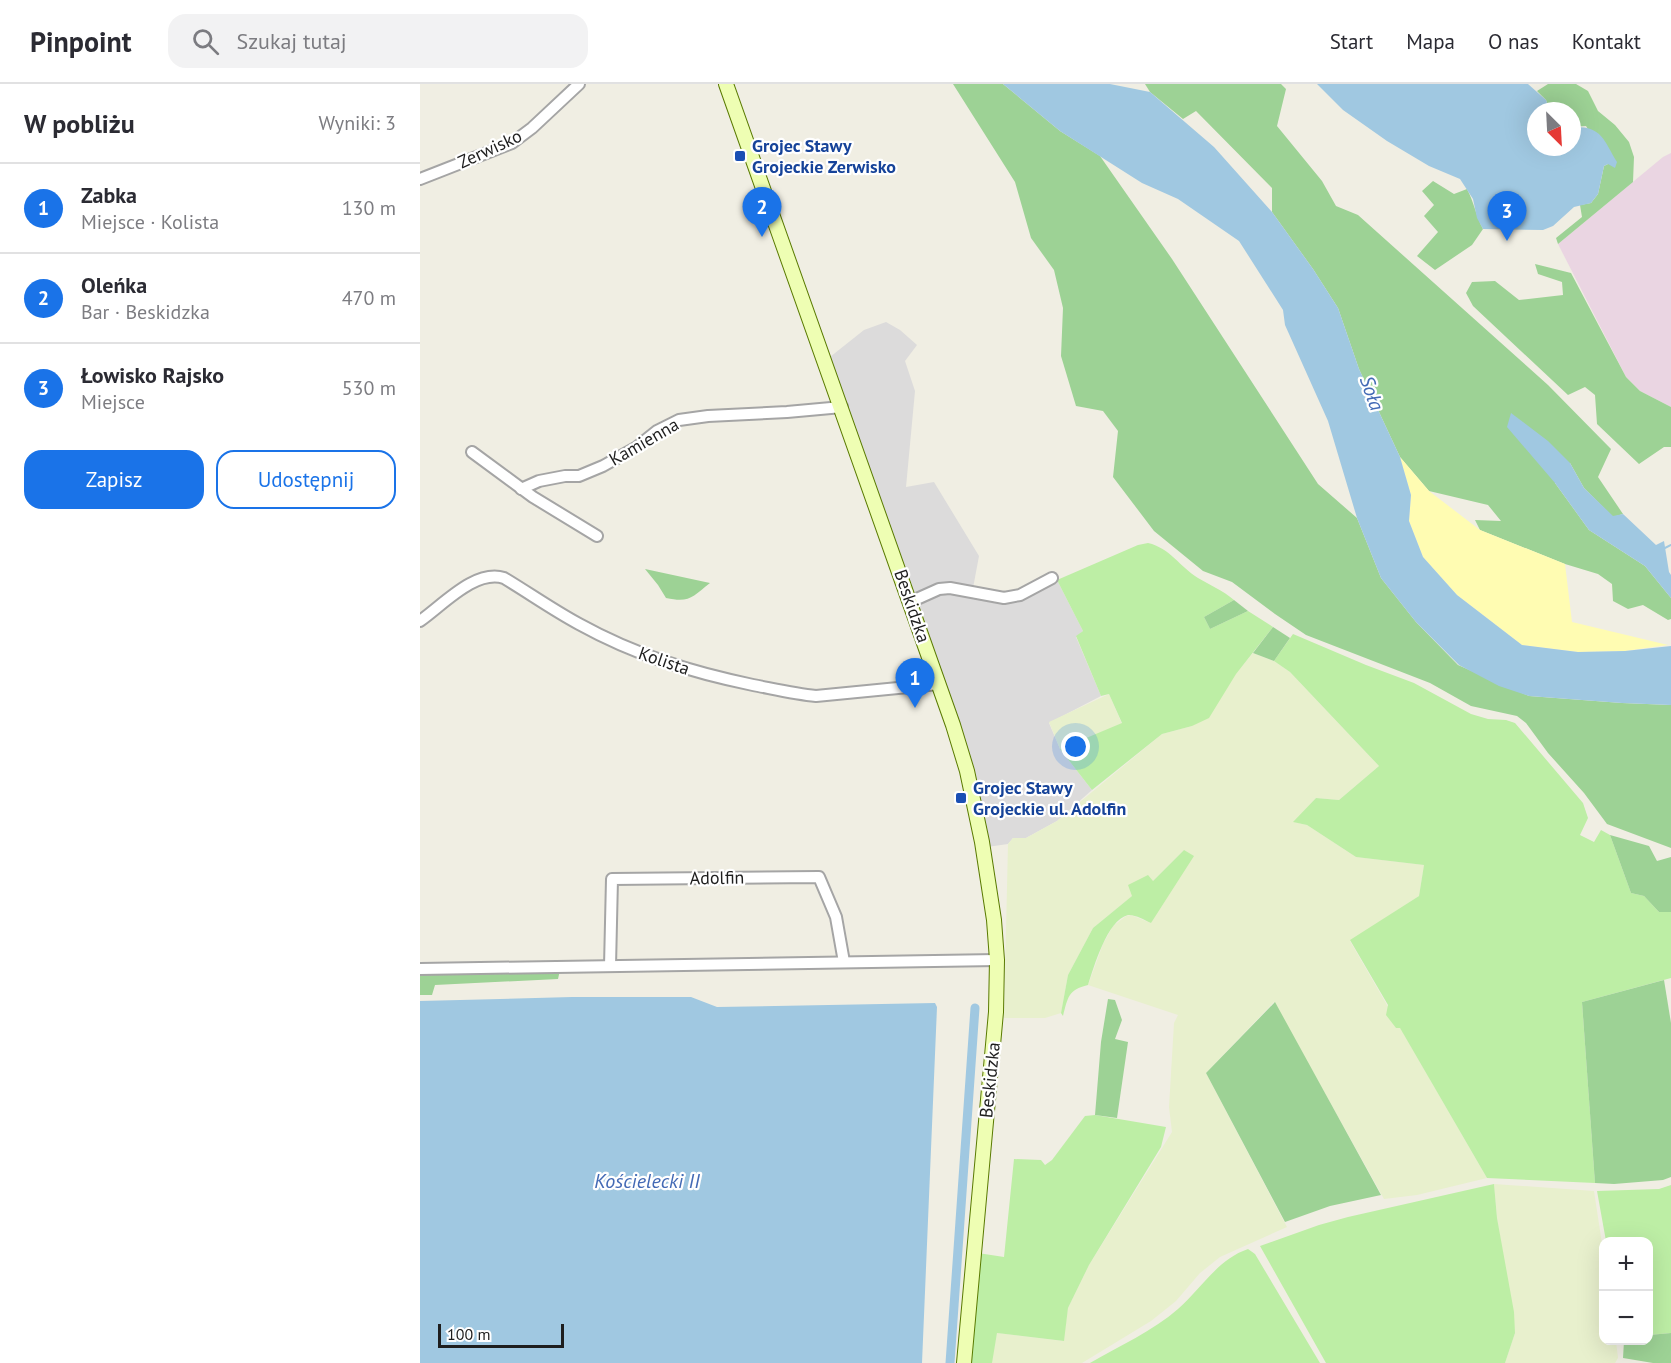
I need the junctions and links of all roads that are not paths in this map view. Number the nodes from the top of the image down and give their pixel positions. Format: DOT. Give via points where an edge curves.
graph roads {
  1 [pos="579,84"];
  2 [pos="726,84"];
  3 [pos="420,179"];
  4 [pos="842,407"];
  5 [pos="472,452"];
  6 [pos="521,489"];
  7 [pos="597,536"];
  8 [pos="1052,579"];
  9 [pos="910,602"];
  10 [pos="420,621"];
  11 [pos="939,684"];
  12 [pos="997,960"];
  13 [pos="844,962"];
  14 [pos="610,966"];
  15 [pos="420,969"];
  16 [pos="964,1363"];
  1 -- 3 [label="street, Zerwisko" via="512,143"];
  2 -- 4 [label="main road, Beskidzka"];
  4 -- 6 [label="street, Kamienna" via="679,420 603,466 579,476 539,481"];
  4 -- 9 [label="main road, Beskidzka"];
  5 -- 6 [label="street"];
  6 -- 7 [label="street"];
  8 -- 9 [label="street" via="1020,595 1004,598 950,588"];
  9 -- 11 [label="main road, Beskidzka"];
  10 -- 11 [label="street, Kolista" via="470,583 492,575 504,578 579,624 638,653 697,672 816,696"];
  11 -- 12 [label="main road, Beskidzka" via="972,793 989,882"];
  12 -- 13 [label="street"];
  12 -- 16 [label="main road, Beskidzka" via="996,1022"];
  13 -- 14 [label="street"];
  13 -- 14 [label="street, Adolfin" via="836,916 819,877 612,879"];
  14 -- 15 [label="street"];
}
